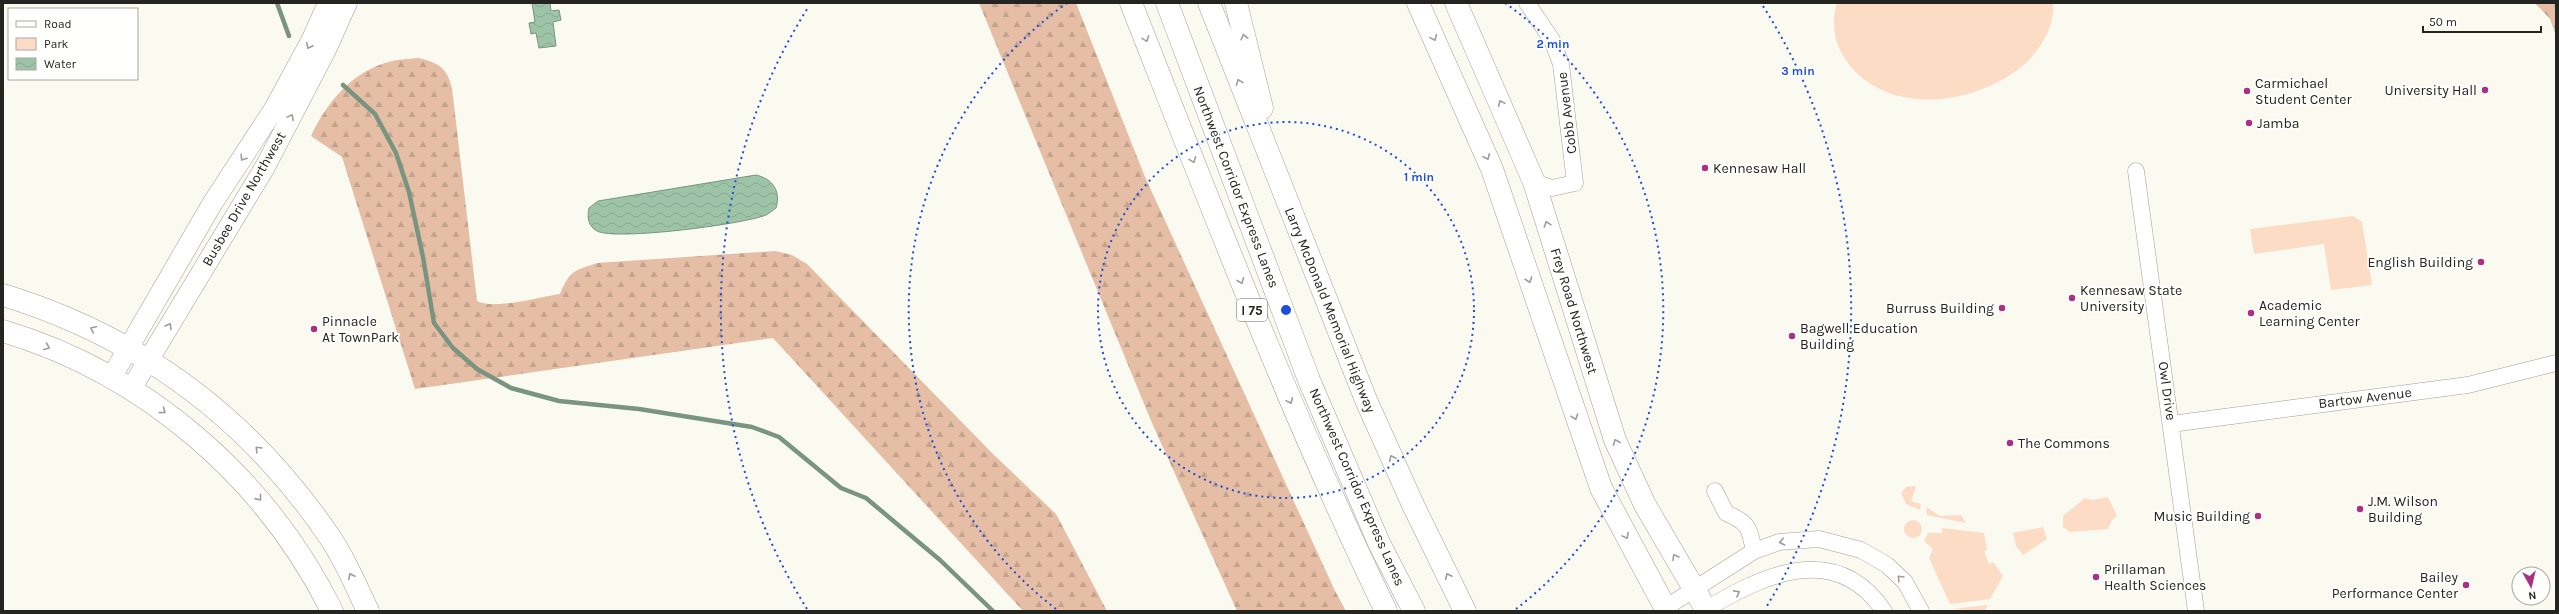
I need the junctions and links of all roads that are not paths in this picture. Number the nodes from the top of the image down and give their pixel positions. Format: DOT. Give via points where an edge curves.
graph roads {
  1 [pos="328,3"];
  2 [pos="347,3"];
  3 [pos="1131,3"];
  4 [pos="1167,3"];
  5 [pos="1209,3"];
  6 [pos="1236,3"];
  7 [pos="1418,3"];
  8 [pos="1456,3"];
  9 [pos="1527,3"];
  10 [pos="2136,171"];
  11 [pos="1534,182"];
  12 [pos="1284,197"];
  13 [pos="3,295"];
  14 [pos="3,331"];
  15 [pos="128,347"];
  16 [pos="150,360"];
  17 [pos="2556,362"];
  18 [pos="111,378"];
  19 [pos="131,389"];
  20 [pos="2171,424"];
  21 [pos="1715,491"];
  22 [pos="1754,551"];
  23 [pos="1694,591"];
  24 [pos="1666,609"];
  25 [pos="1705,610"];
  26 [pos="332,611"];
  27 [pos="368,611"];
  28 [pos="1386,611"];
  29 [pos="1414,611"];
  30 [pos="1465,611"];
  31 [pos="1884,611"];
  32 [pos="1921,611"];
  33 [pos="2196,611"];
  1 -- 15 [label="street, Busbee Drive Northwest, one-way" via="312,39 274,109 212,204"];
  16 -- 2 [label="street, Busbee Drive Northwest, one-way" via="268,161 326,50"];
  3 -- 28 [label="main road, I 75, one-way" via="1278,373 1347,530"];
  4 -- 29 [label="main road, Northwest Corridor Express Lanes" via="1309,380 1379,543"];
  12 -- 5 [label="main road, Larry McDonald Memorial Highway, one-way"];
  12 -- 6 [label="main road, one-way"];
  7 -- 24 [label="main road, one-way" via="1492,169 1600,488"];
  11 -- 8 [label="main road, Frey Road Northwest, one-way"];
  9 -- 11 [label="street, Cobb Avenue" via="1546,30 1561,64 1575,183 1552,188"];
  10 -- 20 [label="street, Owl Drive"];
  23 -- 11 [label="main road, Frey Road Northwest, one-way" via="1645,505 1615,440"];
  30 -- 12 [label="main road, Larry McDonald Memorial Highway, one-way" via="1366,400"];
  15 -- 13 [label="main road, one-way" via="83,324 34,304"];
  14 -- 18 [label="main road, one-way" via="60,352"];
  15 -- 16 [label="main road"];
  15 -- 18 [label="street, Busbee Drive Northwest"];
  16 -- 19 [label="street, Busbee Drive Northwest"];
  27 -- 16 [label="main road, one-way" via="330,537 277,468 217,409"];
  17 -- 20 [label="street, Bartow Avenue" via="2468,384"];
  18 -- 19 [label="main road"];
  19 -- 26 [label="main road, one-way" via="218,454 246,482 282,528"];
  20 -- 33 [label="street, Owl Drive"];
  21 -- 22 [label="street" via="1726,513 1739,518 1749,527"];
  22 -- 23 [label="street"];
  32 -- 22 [label="street, one-way" via="1909,589 1898,576 1874,557 1852,546 1828,540 1799,539 1779,542"];
  23 -- 24 [label="street"];
  23 -- 25 [label="main road, Frey Road Northwest"];
  25 -- 31 [label="street, one-way" via="1774,575 1810,568 1836,573 1855,583 1872,596"];
}
